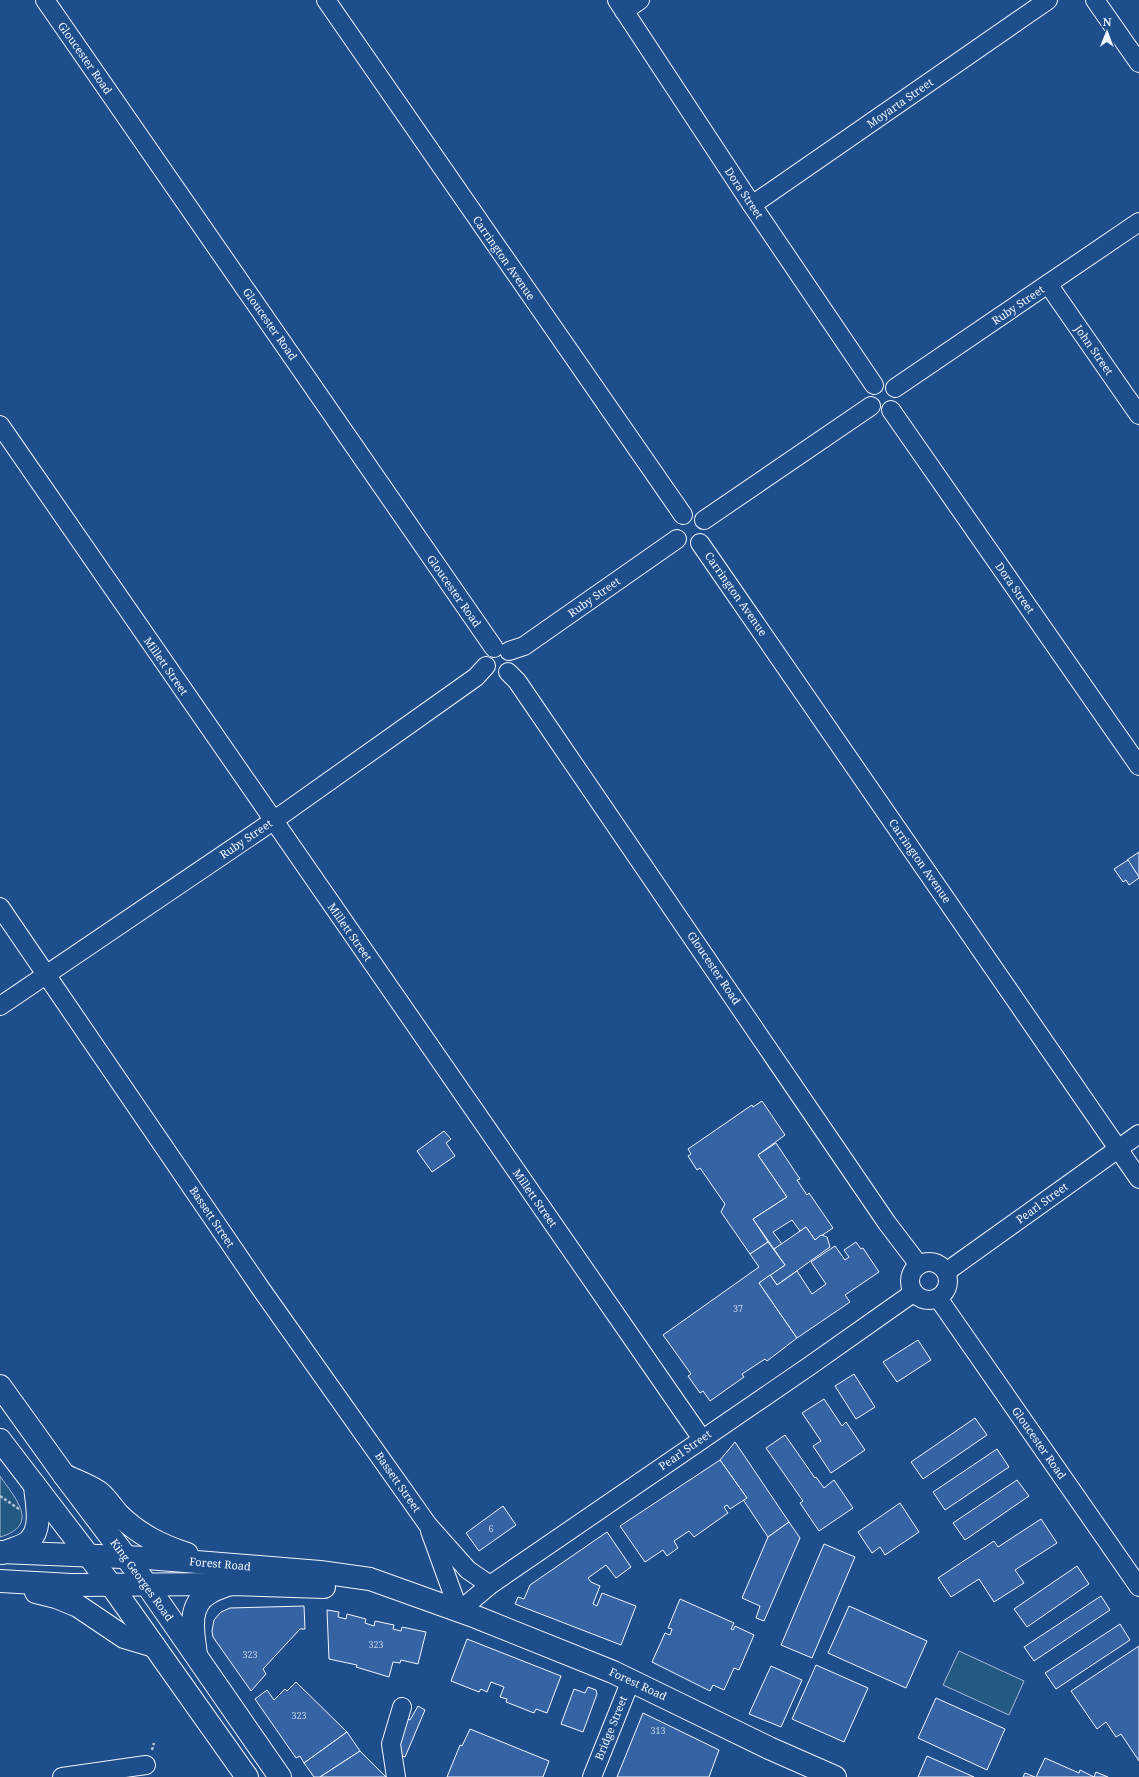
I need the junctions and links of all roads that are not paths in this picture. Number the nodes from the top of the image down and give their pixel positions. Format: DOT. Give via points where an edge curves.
graph roads {
  1 [pos="46,0"];
  2 [pos="326,0"];
  3 [pos="640,0"];
  4 [pos="1048,0"];
  5 [pos="1095,0"];
  6 [pos="621,5"];
  7 [pos="1139,63"];
  8 [pos="752,205"];
  9 [pos="1139,222"];
  10 [pos="1048,284"];
  11 [pos="874,385"];
  12 [pos="896,388"];
  13 [pos="871,406"];
  14 [pos="891,410"];
  15 [pos="1139,415"];
  16 [pos="0,424"];
  17 [pos="683,515"];
  18 [pos="704,520"];
  19 [pos="677,539"];
  20 [pos="700,543"];
  21 [pos="501,650"];
  22 [pos="486,666"];
  23 [pos="508,672"];
  24 [pos="1139,766"];
  25 [pos="273,821"];
  26 [pos="0,907"];
  27 [pos="46,974"];
  28 [pos="0,1006"];
  29 [pos="1139,1134"];
  30 [pos="1118,1148"];
  31 [pos="1139,1179"];
  32 [pos="919,1265"];
  33 [pos="946,1272"];
  34 [pos="914,1293"];
  35 [pos="938,1298"];
  36 [pos="0,1386"];
  37 [pos="702,1439"];
  38 [pos="0,1440"];
  39 [pos="64,1475"];
  40 [pos="35,1486"];
  41 [pos="428,1525"];
  42 [pos="1,1552"];
  43 [pos="89,1556"];
  44 [pos="126,1557"];
  45 [pos="215,1563"];
  46 [pos="0,1582"];
  47 [pos="230,1584"];
  48 [pos="111,1585"];
  49 [pos="147,1585"];
  50 [pos="490,1585"];
  51 [pos="1139,1587"];
  52 [pos="436,1602"];
  53 [pos="459,1611"];
  54 [pos="154,1646"];
  55 [pos="197,1657"];
  56 [pos="632,1680"];
  57 [pos="402,1707"];
  58 [pos="146,1765"];
  59 [pos="62,1777"];
  60 [pos="247,1777"];
  61 [pos="280,1777"];
  62 [pos="396,1777"];
  63 [pos="592,1777"];
  64 [pos="835,1777"];
  1 -- 21 [label="street, Gloucester Road"];
  2 -- 17 [label="street, Carrington Avenue"];
  3 -- 6 [label="street"];
  4 -- 8 [label="street, Moyarta Street"];
  5 -- 7 [label="street"];
  6 -- 8 [label="street, Dora Street"];
  8 -- 11 [label="street, Dora Street"];
  9 -- 10 [label="street, Ruby Street"];
  10 -- 12 [label="street, Ruby Street"];
  10 -- 15 [label="street, John Street"];
  11 -- 12 [label="street" via="887,382"];
  11 -- 13 [label="street" via="868,396"];
  12 -- 14 [label="street" via="898,399"];
  13 -- 14 [label="street" via="880,412"];
  13 -- 18 [label="street"];
  14 -- 24 [label="street, Dora Street"];
  16 -- 25 [label="street, Millett Street"];
  17 -- 18 [label="street" via="690,513"];
  17 -- 19 [label="street" via="675,526"];
  18 -- 20 [label="street" via="707,530"];
  19 -- 20 [label="street" via="688,546"];
  19 -- 21 [label="street, Ruby Street" via="524,646"];
  20 -- 30 [label="street, Carrington Avenue"];
  21 -- 22 [label="street" via="487,654"];
  21 -- 23 [label="street" via="513,658 514,662"];
  22 -- 23 [label="street" via="495,675 504,675"];
  22 -- 25 [label="street, Ruby Street" via="476,677"];
  23 -- 32 [label="street, Gloucester Road" via="522,687 887,1223"];
  25 -- 27 [label="street, Ruby Street"];
  25 -- 37 [label="street, Millett Street"];
  26 -- 27 [label="street, Bassett Street"];
  27 -- 28 [label="street, Ruby Street"];
  27 -- 41 [label="street, Bassett Street" via="261,1289"];
  29 -- 30 [label="street, Pearl Street"];
  30 -- 31 [label="street, Carrington Avenue"];
  30 -- 33 [label="street, Pearl Street"];
  32 -- 33 [label="street" via="931,1262"];
  32 -- 34 [label="street" via="911,1274 910,1287"];
  33 -- 35 [label="street" via="948,1284"];
  34 -- 35 [label="street" via="922,1299"];
  34 -- 37 [label="street, Pearl Street"];
  35 -- 51 [label="street, Gloucester Road"];
  36 -- 39 [label="main road, King Georges Road"];
  37 -- 50 [label="street, Pearl Street"];
  38 -- 40 [label="main road"];
  39 -- 44 [label="main road, King Georges Road"];
  39 -- 45 [label="main road" via="99,1492 132,1527 145,1536 168,1548"];
  40 -- 42 [label="main road" via="38,1512 35,1532 23,1545"];
  40 -- 43 [label="main road"];
  41 -- 50 [label="street, Bassett Street" via="468,1570"];
  41 -- 53 [label="street, Bassett Street"];
  42 -- 43 [label="main road, Forest Road"];
  43 -- 44 [label="main road, Forest Road"];
  43 -- 48 [label="main road"];
  44 -- 45 [label="main road, Forest Road"];
  44 -- 49 [label="main road, King Georges Road"];
  45 -- 52 [label="main road, Forest Road" via="370,1579"];
  46 -- 48 [label="main road, Forest Road"];
  46 -- 54 [label="main road" via="56,1597 78,1606 124,1637"];
  47 -- 49 [label="main road, Forest Road"];
  47 -- 52 [label="main road, Forest Road" via="330,1587"];
  47 -- 55 [label="main road" via="209,1593 198,1604 192,1630"];
  48 -- 49 [label="main road, Forest Road"];
  48 -- 54 [label="main road"];
  49 -- 55 [label="main road, King Georges Road"];
  50 -- 53 [label="street, Pearl Street"];
  52 -- 53 [label="main road, Forest Road"];
  53 -- 56 [label="main road, Forest Road"];
  54 -- 60 [label="main road"];
  55 -- 61 [label="main road, King Georges Road"];
  56 -- 63 [label="street, Bridge Street"];
  56 -- 64 [label="main road, Forest Road" via="769,1748"];
  57 -- 62 [label="street" via="391,1744"];
  58 -- 59 [label="street"];
}
